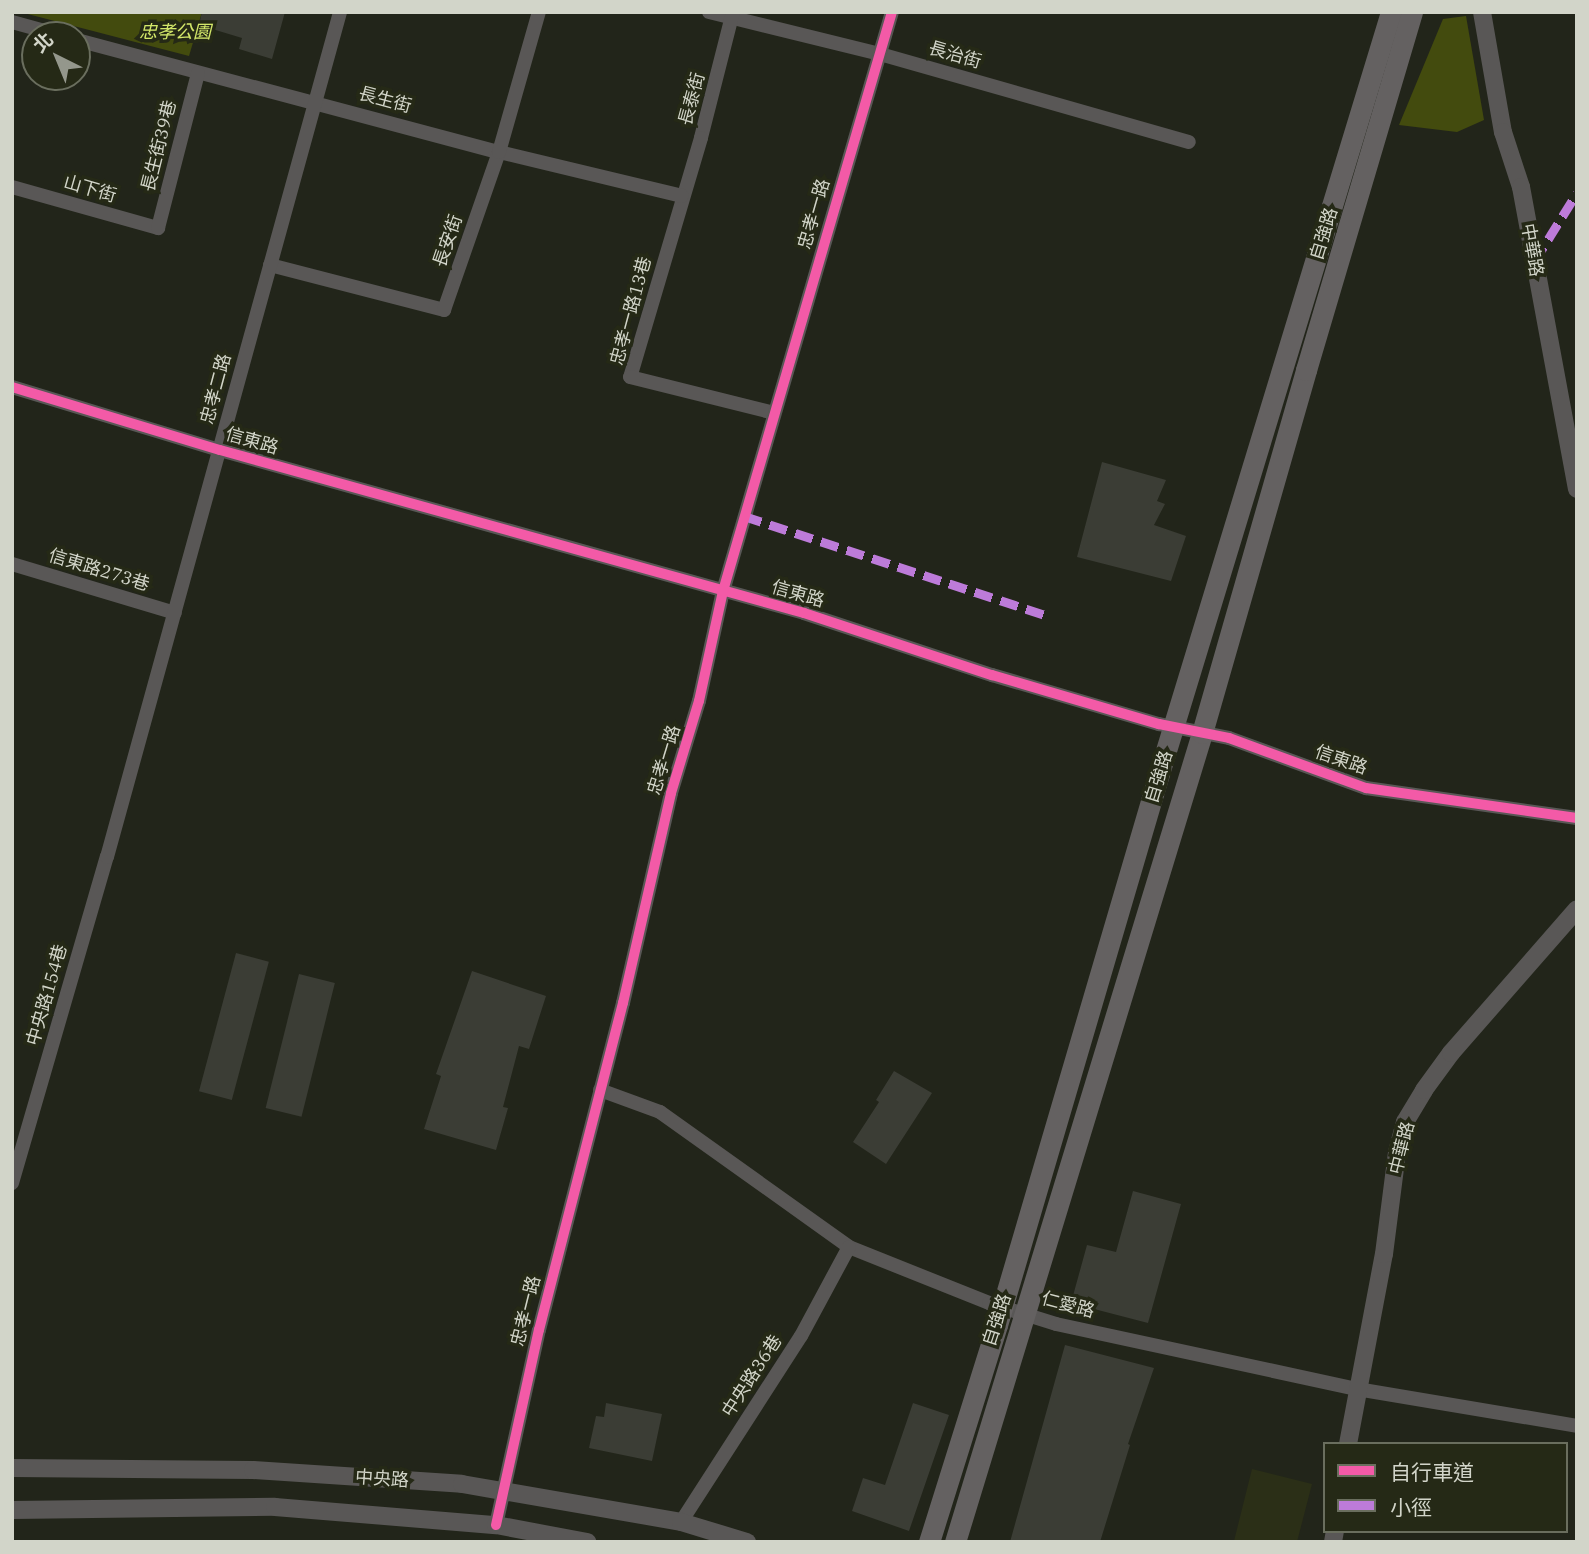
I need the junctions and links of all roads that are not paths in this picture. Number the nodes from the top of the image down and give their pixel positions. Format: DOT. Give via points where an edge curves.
graph roads {
  1 [pos="340,12"];
  2 [pos="538,12"];
  3 [pos="709,12"];
  4 [pos="892,12"];
  5 [pos="1391,12"];
  6 [pos="1412,12"];
  7 [pos="1482,12"];
  8 [pos="734,15"];
  9 [pos="91,44"];
  10 [pos="880,54"];
  11 [pos="198,73"];
  12 [pos="316,101"];
  13 [pos="1189,142"];
  14 [pos="499,152"];
  15 [pos="12,187"];
  16 [pos="682,196"];
  17 [pos="158,228"];
  18 [pos="270,265"];
  19 [pos="12,387"];
  20 [pos="774,413"];
  21 [pos="220,450"];
  22 [pos="1577,489"];
  23 [pos="12,564"];
  24 [pos="723,591"];
  25 [pos="175,613"];
  26 [pos="1174,726"];
  27 [pos="1202,733"];
  28 [pos="1577,818"];
  29 [pos="107,857"];
  30 [pos="1577,909"];
  31 [pos="600,1090"];
  32 [pos="12,1183"];
  33 [pos="849,1247"];
  34 [pos="1002,1307"];
  35 [pos="1026,1314"];
  36 [pos="1357,1389"];
  37 [pos="1577,1426"];
  38 [pos="1349,1442"];
  39 [pos="12,1468"];
  40 [pos="502,1491"];
  41 [pos="12,1510"];
  42 [pos="681,1522"];
  43 [pos="496,1525"];
  44 [pos="587,1542"];
  45 [pos="747,1542"];
  46 [pos="929,1542"];
  47 [pos="954,1542"];
  1 -- 12 [label="street, 忠孝二路"];
  2 -- 14 [label="street, 長安街"];
  3 -- 8 [label="street, 長治街"];
  4 -- 10 [label="street, 忠孝一路"];
  5 -- 26 [label="main road, 自強路"];
  6 -- 27 [label="main road, 自強路"];
  7 -- 22 [label="street, 中華路" via="1503,132 1521,187"];
  8 -- 10 [label="street, 長治街"];
  8 -- 16 [label="street, 長泰街"];
  9 -- 11 [label="street, 長生街"];
  10 -- 13 [label="street, 長治街"];
  10 -- 20 [label="street, 忠孝一路"];
  11 -- 12 [label="street, 長生街"];
  11 -- 17 [label="street, 長生街39巷"];
  12 -- 14 [label="street, 長生街"];
  12 -- 18 [label="street, 忠孝二路"];
  14 -- 16 [label="street, 長生街"];
  14 -- 18 [label="street, 長安街" via="444,310"];
  15 -- 17 [label="street, 山下街"];
  16 -- 20 [label="street, 忠孝一路13巷" via="631,377"];
  18 -- 21 [label="street, 忠孝二路"];
  19 -- 21 [label="street, 信東路"];
  20 -- 24 [label="street, 忠孝一路"];
  21 -- 24 [label="street, 信東路"];
  21 -- 25 [label="street, 忠孝二路"];
  23 -- 25 [label="street, 信東路273巷"];
  24 -- 26 [label="street, 信東路"];
  24 -- 31 [label="street, 忠孝一路"];
  25 -- 29 [label="street, 忠孝二路"];
  26 -- 27 [label="street, 信東路"];
  26 -- 34 [label="main road, 自強路"];
  27 -- 28 [label="street, 信東路" via="1229,738 1366,788"];
  27 -- 35 [label="main road, 自強路"];
  29 -- 32 [label="street, 中央路154巷"];
  30 -- 36 [label="street, 中華路" via="1451,1053 1405,1122"];
  31 -- 33 [label="street, 仁愛路" via="660,1112"];
  31 -- 40 [label="street, 忠孝一路"];
  33 -- 34 [label="street, 仁愛路"];
  33 -- 42 [label="street, 中央路36巷" via="800,1336"];
  34 -- 35 [label="street, 仁愛路"];
  34 -- 46 [label="main road, 自強路"];
  35 -- 36 [label="street, 仁愛路"];
  35 -- 47 [label="main road, 自強路"];
  36 -- 37 [label="street, 仁愛路"];
  36 -- 38 [label="street, 中華路"];
  39 -- 40 [label="street, 中央路" via="253,1470 462,1484"];
  40 -- 42 [label="street, 中央路"];
  40 -- 43 [label="street, 忠孝一路"];
  41 -- 43 [label="street, 中央路" via="275,1507"];
  42 -- 45 [label="street, 中央路"];
  43 -- 44 [label="street, 中央路"];
}
